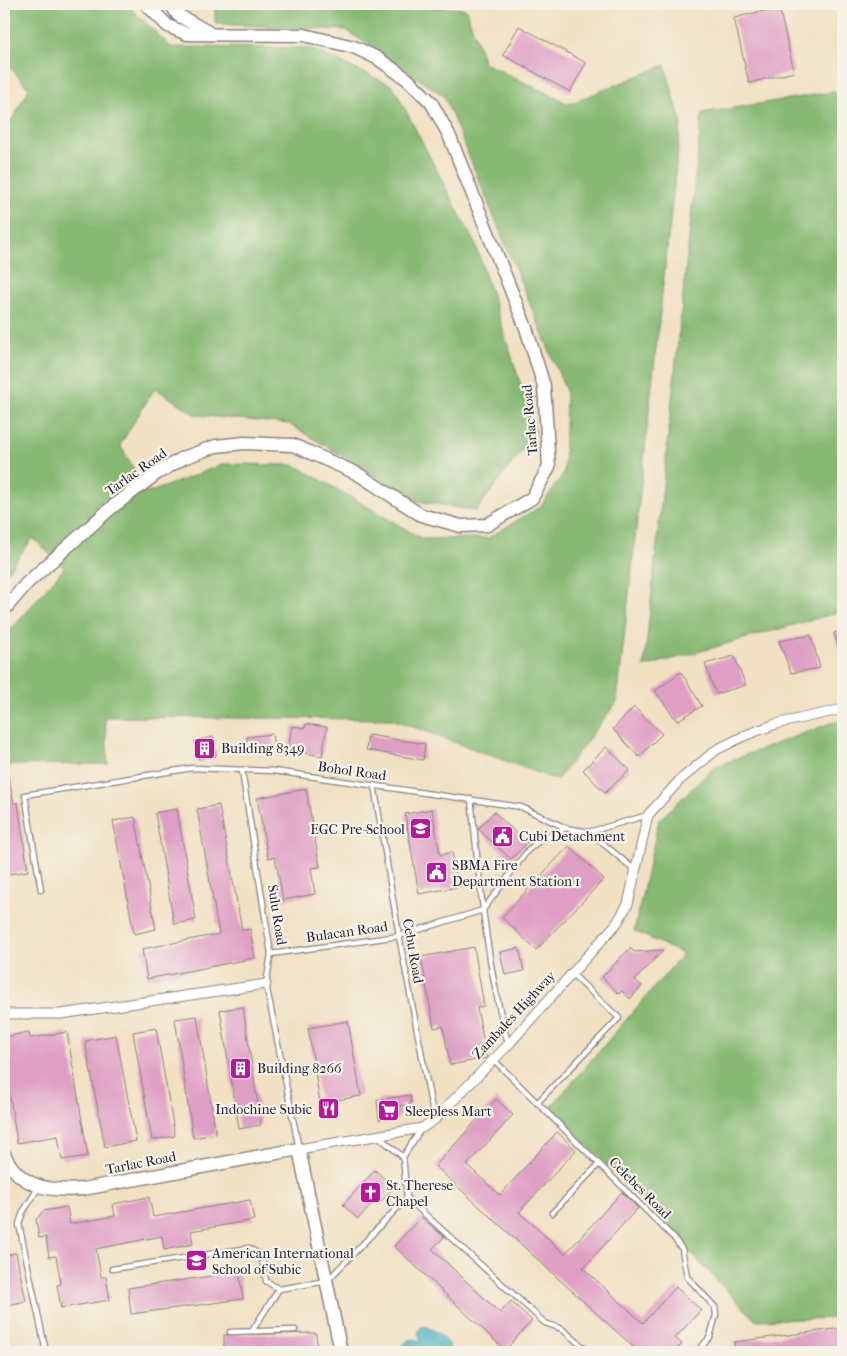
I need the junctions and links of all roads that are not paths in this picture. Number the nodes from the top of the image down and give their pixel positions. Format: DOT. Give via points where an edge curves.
graph roads {
  1 [pos="146,4"];
  2 [pos="171,4"];
  3 [pos="210,33"];
  4 [pos="4,610"];
  5 [pos="843,709"];
  6 [pos="242,771"];
  7 [pos="374,785"];
  8 [pos="471,800"];
  9 [pos="648,815"];
  10 [pos="566,828"];
  11 [pos="589,832"];
  12 [pos="636,871"];
  13 [pos="41,890"];
  14 [pos="483,910"];
  15 [pos="399,936"];
  16 [pos="272,954"];
  17 [pos="572,974"];
  18 [pos="266,984"];
  19 [pos="4,1014"];
  20 [pos="509,1044"];
  21 [pos="494,1060"];
  22 [pos="537,1103"];
  23 [pos="434,1120"];
  24 [pos="422,1128"];
  25 [pos="377,1136"];
  26 [pos="299,1149"];
  27 [pos="4,1154"];
  28 [pos="403,1157"];
  29 [pos="599,1164"];
  30 [pos="7,1172"];
  31 [pos="39,1188"];
  32 [pos="407,1198"];
  33 [pos="552,1213"];
  34 [pos="112,1269"];
  35 [pos="327,1281"];
  36 [pos="279,1289"];
  37 [pos="295,1330"];
  38 [pos="252,1331"];
  39 [pos="230,1332"];
  40 [pos="46,1352"];
  41 [pos="341,1352"];
  42 [pos="589,1352"];
  43 [pos="697,1352"];
  1 -- 3 [label="main road, Tarlac Road" via="168,26 187,34"];
  2 -- 3 [label="main road, Tarlac Road" via="178,15"];
  3 -- 4 [label="main road, Tarlac Road" via="304,35 354,47 407,79 431,102 448,135 526,328 544,386 549,467 532,498 487,525 460,526 421,515 358,474 293,444 216,446 183,458 111,508 27,583"];
  5 -- 9 [label="street" via="776,724 716,750 680,780"];
  6 -- 7 [label="lane, Bohol Road" via="274,771"];
  6 -- 13 [label="lane, Bohol Road" via="192,768 25,795"];
  6 -- 16 [label="lane, Sulu Road"];
  7 -- 8 [label="lane, Bohol Road"];
  7 -- 15 [label="lane, Cebu Road"];
  8 -- 10 [label="lane, Bohol Road" via="521,807"];
  8 -- 14 [label="lane"];
  9 -- 11 [label="lane, Bohol Road"];
  9 -- 12 [label="street, Zambales Highway"];
  10 -- 11 [label="lane, Bohol Road"];
  10 -- 14 [label="lane" via="542,839 528,850"];
  11 -- 12 [label="lane, Bohol Road"];
  12 -- 17 [label="street, Zambales Highway" via="628,904 617,923"];
  14 -- 15 [label="lane, Bulacan Road"];
  14 -- 20 [label="lane" via="497,1004"];
  15 -- 16 [label="lane, Bulacan Road"];
  15 -- 23 [label="lane, Cebu Road"];
  16 -- 18 [label="lane, Sulu Road"];
  17 -- 20 [label="street, Zambales Highway"];
  17 -- 22 [label="lane" via="619,1018"];
  18 -- 19 [label="street" via="61,1014"];
  18 -- 26 [label="lane, Sulu Road"];
  20 -- 21 [label="street, Zambales Highway"];
  21 -- 22 [label="lane, Celebes Road"];
  21 -- 23 [label="street, Zambales Highway"];
  22 -- 29 [label="lane, Celebes Road"];
  23 -- 24 [label="street, Zambales Highway"];
  24 -- 25 [label="street, Zambales Highway"];
  24 -- 28 [label="lane"];
  25 -- 26 [label="street, Zambales Highway"];
  25 -- 28 [label="lane"];
  26 -- 31 [label="main road, Tarlac Road" via="82,1189 60,1191"];
  26 -- 35 [label="main road"];
  27 -- 30 [label="main road, Tarlac Road"];
  28 -- 32 [label="lane"];
  29 -- 33 [label="lane"];
  29 -- 43 [label="lane, Celebes Road" via="682,1249 687,1277 714,1307 714,1327 706,1344"];
  30 -- 31 [label="main road, Tarlac Road"];
  31 -- 40 [label="lane" via="19,1224"];
  32 -- 35 [label="lane"];
  32 -- 42 [label="lane" via="544,1323 562,1329"];
  34 -- 36 [label="lane" via="250,1248 261,1255 266,1281"];
  35 -- 36 [label="lane"];
  35 -- 41 [label="main road"];
  36 -- 38 [label="lane"];
  37 -- 38 [label="lane"];
  38 -- 39 [label="lane"];
}
